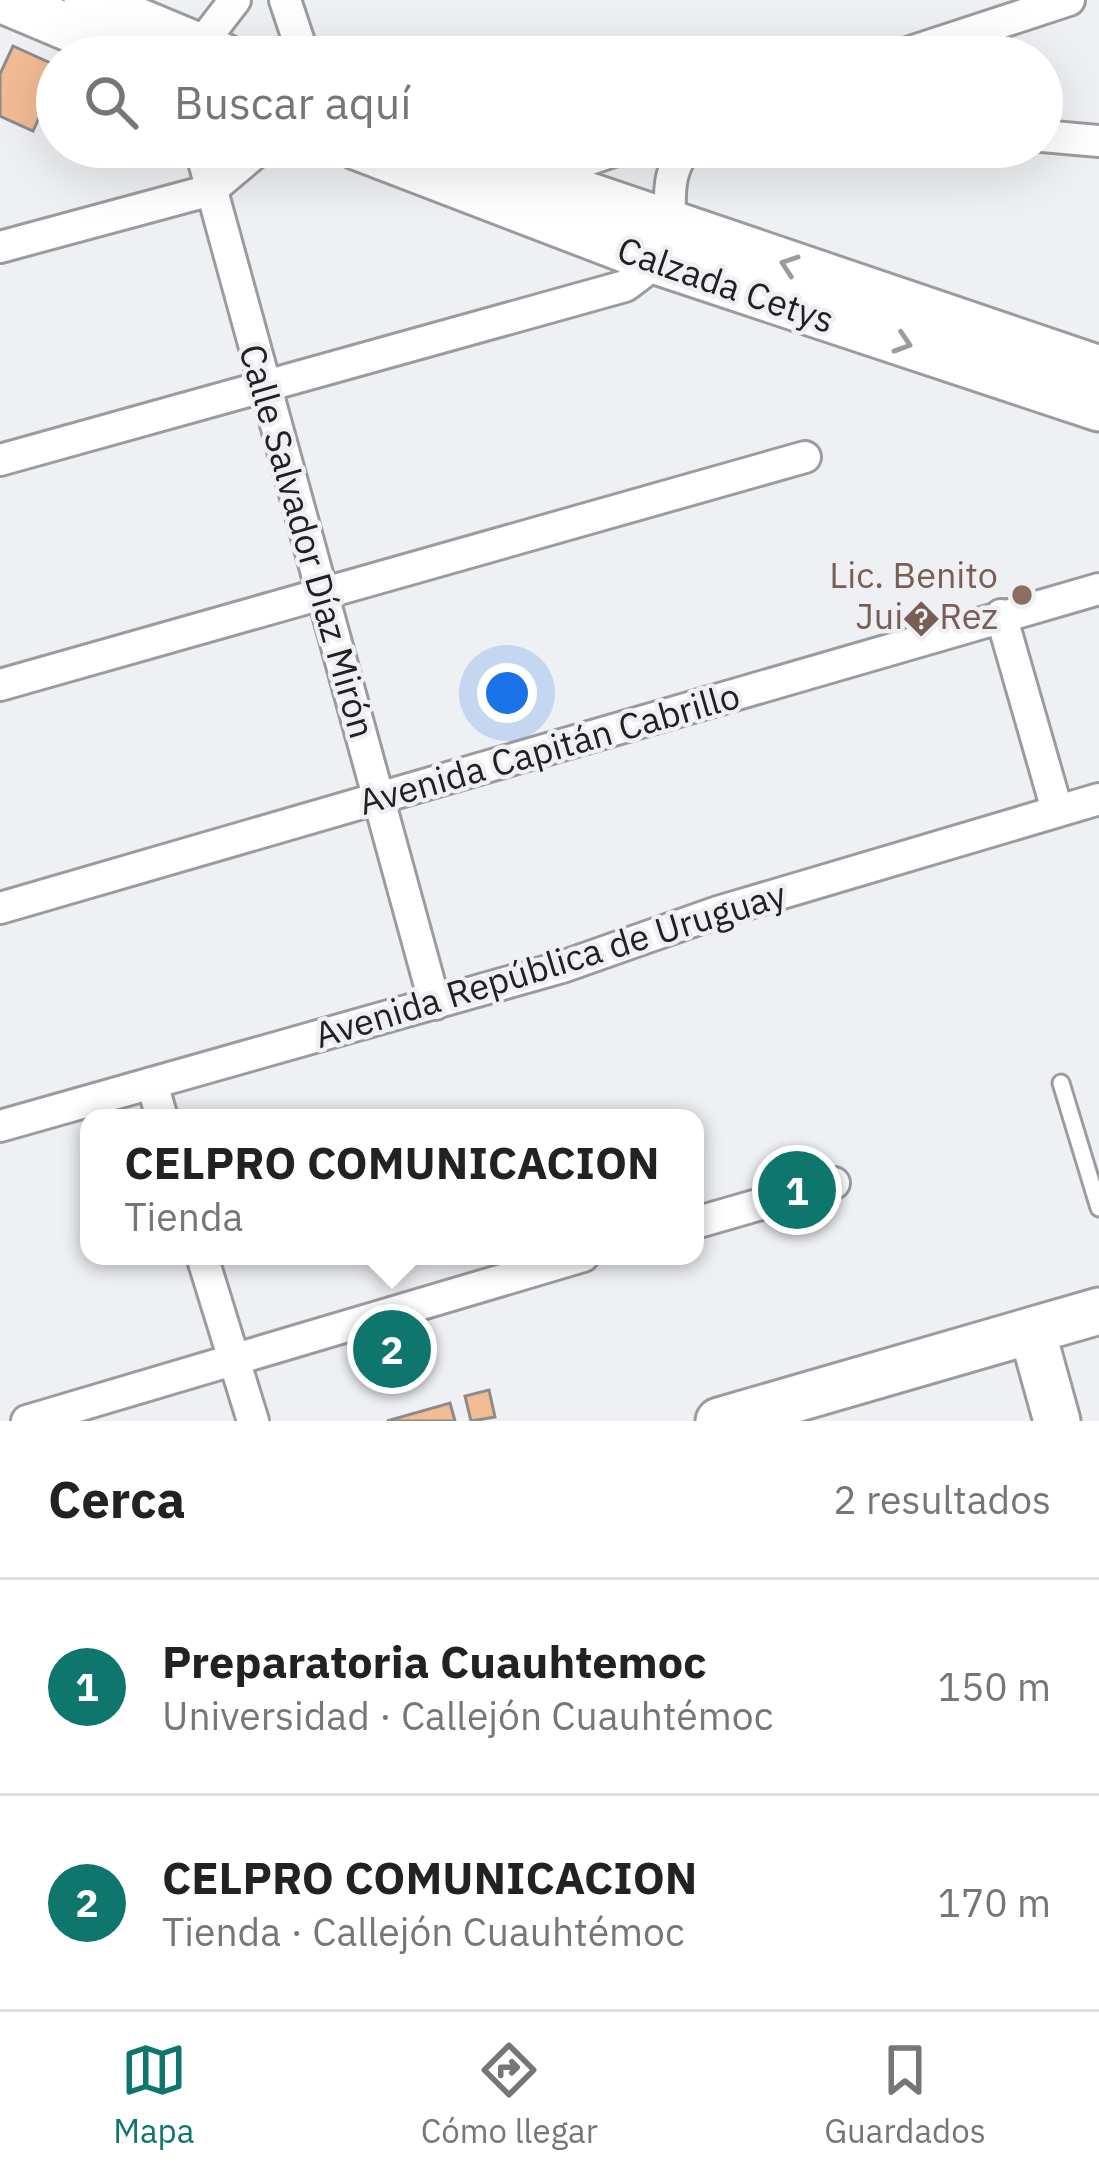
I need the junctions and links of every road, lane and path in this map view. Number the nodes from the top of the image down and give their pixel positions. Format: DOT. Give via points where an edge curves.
graph roads {
  1 [pos="87,0"];
  2 [pos="235,0"];
  3 [pos="285,0"];
  4 [pos="1070,0"];
  5 [pos="23,8"];
  6 [pos="89,36"];
  7 [pos="166,36"];
  8 [pos="214,36"];
  9 [pos="297,36"];
  10 [pos="959,36"];
  11 [pos="1063,138"];
  12 [pos="1099,141"];
  13 [pos="205,168"];
  14 [pos="237,168"];
  15 [pos="431,168"];
  16 [pos="479,168"];
  17 [pos="576,168"];
  18 [pos="672,168"];
  19 [pos="211,190"];
  20 [pos="518,193"];
  21 [pos="663,243"];
  22 [pos="0,247"];
  23 [pos="1099,369"];
  24 [pos="265,385"];
  25 [pos="1099,408"];
  26 [pos="806,457"];
  27 [pos="0,460"];
  28 [pos="1099,589"];
  29 [pos="323,592"];
  30 [pos="1001,615"];
  31 [pos="0,686"];
  32 [pos="380,798"];
  33 [pos="1099,799"];
  34 [pos="1057,810"];
  35 [pos="0,908"];
  36 [pos="435,1004"];
  37 [pos="152,1083"];
  38 [pos="1060,1083"];
  39 [pos="159,1109"];
  40 [pos="0,1126"];
  41 [pos="834,1183"];
  42 [pos="1099,1208"];
  43 [pos="704,1220"];
  44 [pos="205,1265"];
  45 [pos="552,1265"];
  46 [pos="1099,1312"];
  47 [pos="1032,1330"];
  48 [pos="232,1359"];
  49 [pos="27,1421"];
  50 [pos="253,1421"];
  51 [pos="719,1421"];
  52 [pos="1057,1421"];
  1 -- 7 [label="main road"];
  2 -- 8 [label="street"];
  3 -- 9 [label="street"];
  4 -- 10 [label="street"];
  5 -- 6 [label="main road"];
  11 -- 12 [label="street"];
  13 -- 19 [label="street, Calle Salvador Díaz Mirón"];
  14 -- 19 [label="street"];
  15 -- 20 [label="main road, Calzada Cetys"];
  16 -- 20 [label="main road, Calzada Cetys"];
  17 -- 20 [label="street"];
  18 -- 21 [label="street"];
  19 -- 22 [label="street"];
  19 -- 24 [label="street, Calle Salvador Díaz Mirón"];
  20 -- 21 [label="main road, Calzada Cetys"];
  23 -- 21 [label="main road, Calzada Cetys, one-way"];
  21 -- 24 [label="street" via="625,286"];
  21 -- 25 [label="main road, Calzada Cetys, one-way"];
  24 -- 27 [label="street"];
  24 -- 29 [label="street, Calle Salvador Díaz Mirón"];
  26 -- 29 [label="street"];
  28 -- 30 [label="street, Avenida Capitán Cabrillo"];
  29 -- 31 [label="street"];
  29 -- 32 [label="street, Calle Salvador Díaz Mirón"];
  30 -- 32 [label="street, Avenida Capitán Cabrillo"];
  30 -- 34 [label="street"];
  32 -- 35 [label="street, Avenida Capitán Cabrillo"];
  32 -- 36 [label="street, Calle Salvador Díaz Mirón"];
  33 -- 34 [label="street, Avenida República de Uruguay"];
  34 -- 36 [label="street, Avenida República de Uruguay"];
  36 -- 37 [label="street, Avenida República de Uruguay"];
  37 -- 39 [label="street"];
  37 -- 40 [label="street, Avenida República de Uruguay"];
  38 -- 42 [label="lane"];
  41 -- 43 [label="street"];
  44 -- 48 [label="street"];
  45 -- 48 [label="street"];
  46 -- 47 [label="main road"];
  47 -- 51 [label="main road"];
  47 -- 52 [label="main road"];
  48 -- 49 [label="street"];
  48 -- 50 [label="street"];
}
